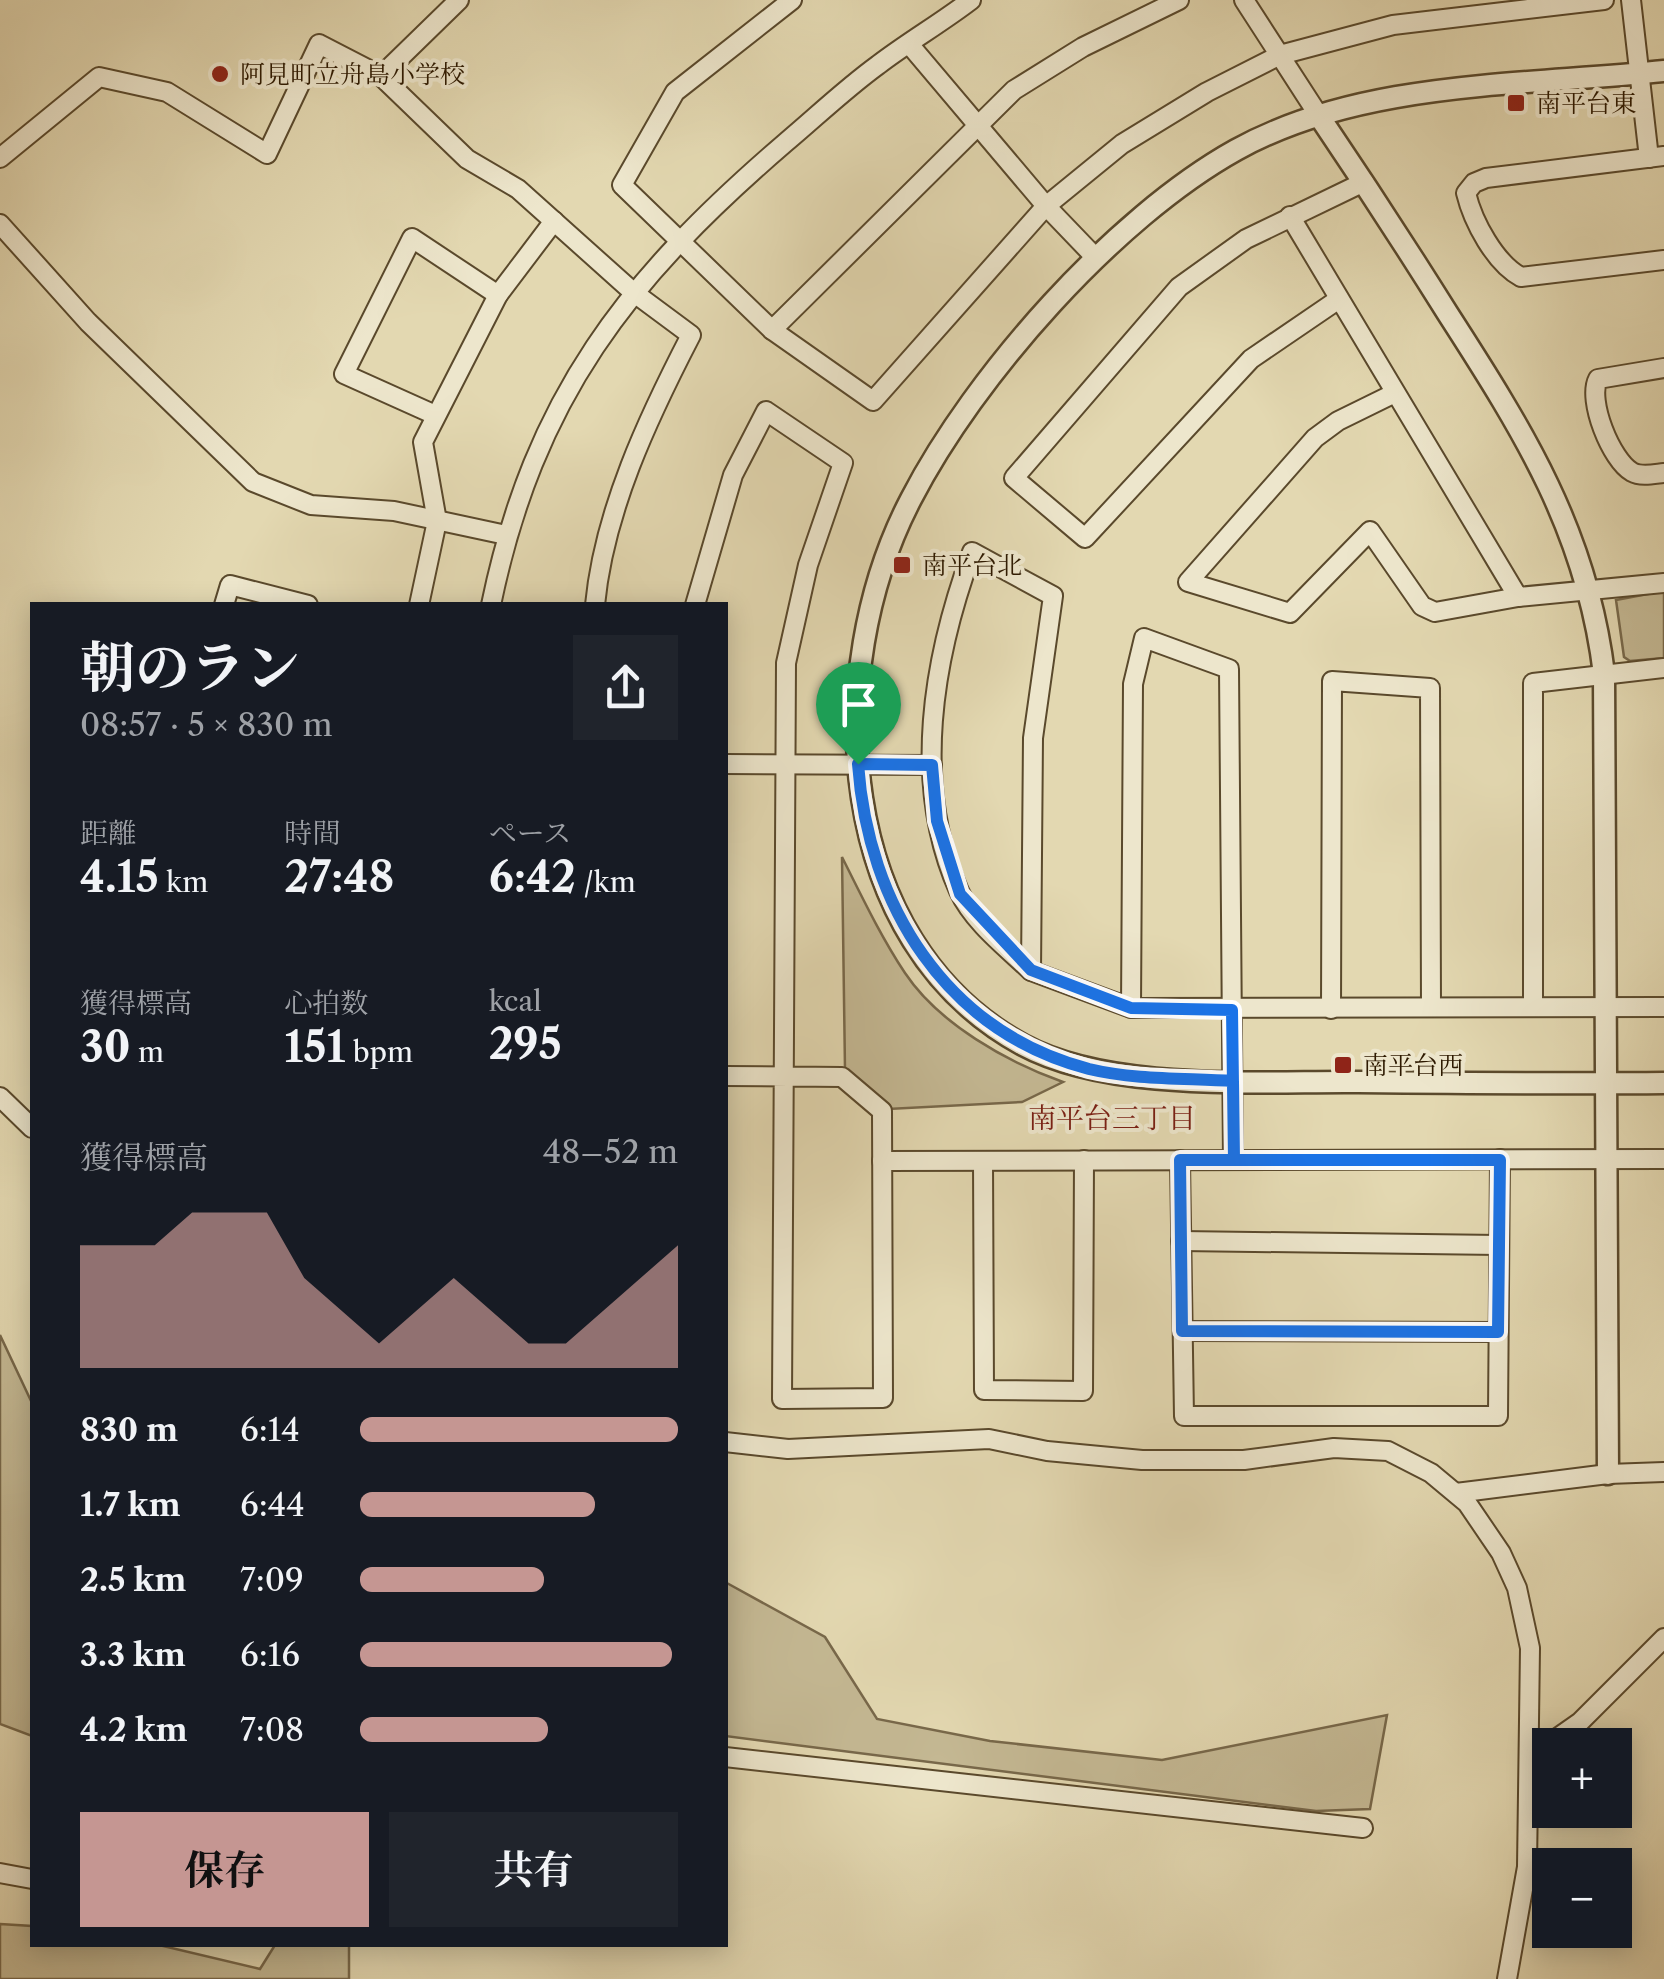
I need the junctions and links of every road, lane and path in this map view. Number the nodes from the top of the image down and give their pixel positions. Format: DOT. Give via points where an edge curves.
graph roads {
  1 [pos="458,0"];
  2 [pos="792,0"];
  3 [pos="971,0"];
  4 [pos="1179,0"];
  5 [pos="1244,0"];
  6 [pos="1435,0"];
  7 [pos="1604,0"];
  8 [pos="1632,0"];
  9 [pos="1532,4"];
  10 [pos="1438,20"];
  11 [pos="909,44"];
  12 [pos="1280,54"];
  13 [pos="1664,71"];
  14 [pos="1640,74"];
  15 [pos="381,76"];
  16 [pos="1319,116"];
  17 [pos="976,124"];
  18 [pos="1656,157"];
  19 [pos="0,158"];
  20 [pos="1364,182"];
  21 [pos="1046,206"];
  22 [pos="1290,216"];
  23 [pos="554,221"];
  24 [pos="0,224"];
  25 [pos="679,238"];
  26 [pos="1095,257"];
  27 [pos="1664,260"];
  28 [pos="634,292"];
  29 [pos="498,295"];
  30 [pos="1338,299"];
  31 [pos="772,330"];
  32 [pos="1664,368"];
  33 [pos="1395,393"];
  34 [pos="433,414"];
  35 [pos="1664,473"];
  36 [pos="438,520"];
  37 [pos="506,535"];
  38 [pos="1664,583"];
  39 [pos="1591,592"];
  40 [pos="1518,597"];
  41 [pos="225,602"];
  42 [pos="297,602"];
  43 [pos="420,602"];
  44 [pos="492,602"];
  45 [pos="595,602"];
  46 [pos="696,602"];
  47 [pos="1664,668"];
  48 [pos="1604,674"];
  49 [pos="728,764"];
  50 [pos="786,764"];
  51 [pos="858,764"];
  52 [pos="932,765"];
  53 [pos="1031,970"];
  54 [pos="1608,1005"];
  55 [pos="1533,1006"];
  56 [pos="1664,1006"];
  57 [pos="1131,1008"];
  58 [pos="1431,1008"];
  59 [pos="1331,1009"];
  60 [pos="1232,1010"];
  61 [pos="781,1075"];
  62 [pos="728,1076"];
  63 [pos="1233,1081"];
  64 [pos="1664,1083"];
  65 [pos="1608,1084"];
  66 [pos="0,1096"];
  67 [pos="30,1126"];
  68 [pos="1608,1159"];
  69 [pos="1664,1159"];
  70 [pos="1084,1160"];
  71 [pos="1180,1160"];
  72 [pos="1234,1160"];
  73 [pos="1500,1160"];
  74 [pos="882,1161"];
  75 [pos="982,1161"];
  76 [pos="1181,1241"];
  77 [pos="1499,1245"];
  78 [pos="1182,1331"];
  79 [pos="1498,1332"];
  80 [pos="728,1442"];
  81 [pos="1664,1472"];
  82 [pos="1608,1474"];
  83 [pos="1456,1493"];
  84 [pos="1664,1638"];
  85 [pos="728,1757"];
  86 [pos="1530,1757"];
  87 [pos="1364,1828"];
  88 [pos="0,1873"];
  89 [pos="30,1880"];
  90 [pos="1507,1979"];
  1 -- 15 [label="street"];
  2 -- 25 [label="street" via="676,92 622,184"];
  3 -- 11 [label="street"];
  4 -- 17 [label="street" via="1083,46 1014,90"];
  5 -- 12 [label="street"];
  6 -- 10 [label="street"];
  7 -- 9 [label="street"];
  8 -- 14 [label="street"];
  9 -- 10 [label="street"];
  10 -- 12 [label="street"];
  11 -- 17 [label="street"];
  11 -- 25 [label="street"];
  12 -- 16 [label="street"];
  12 -- 21 [label="street" via="1122,144"];
  13 -- 14 [label="street"];
  14 -- 16 [label="street" via="1456,91"];
  14 -- 18 [label="street"];
  15 -- 19 [label="street" via="319,44 267,154 167,92 99,77"];
  15 -- 23 [label="street" via="467,159 518,189"];
  16 -- 20 [label="street"];
  16 -- 26 [label="street" via="1233,152"];
  17 -- 21 [label="street"];
  17 -- 31 [label="street"];
  18 -- 27 [label="street" via="1486,178 1466,193 1506,269 1521,278"];
  20 -- 22 [label="street"];
  20 -- 39 [label="street" via="1538,460"];
  21 -- 26 [label="street"];
  21 -- 31 [label="street" via="874,401"];
  22 -- 30 [label="street"];
  22 -- 30 [label="street" via="1179,287 1014,478 1085,538 1250,359"];
  23 -- 28 [label="street"];
  23 -- 29 [label="street"];
  24 -- 36 [label="street" via="88,322 253,482 311,505"];
  25 -- 28 [label="street"];
  25 -- 31 [label="street"];
  26 -- 51 [label="street" via="956,423 908,504 866,636"];
  28 -- 37 [label="street" via="584,359 534,458"];
  28 -- 45 [label="street" via="691,335 652,410 598,573"];
  29 -- 34 [label="street"];
  29 -- 34 [label="street" via="412,238 344,374"];
  30 -- 33 [label="street"];
  32 -- 35 [label="street" via="1610,374 1592,390 1594,408 1622,462 1644,475"];
  33 -- 40 [label="street"];
  33 -- 40 [label="street" via="1315,438 1188,582 1290,614 1370,531 1422,606 1435,612"];
  34 -- 36 [label="street" via="423,442"];
  36 -- 37 [label="street"];
  36 -- 43 [label="street"];
  37 -- 44 [label="street"];
  38 -- 39 [label="street"];
  39 -- 40 [label="street"];
  39 -- 48 [label="street"];
  41 -- 42 [label="street" via="230,584"];
  46 -- 50 [label="street" via="733,475 766,411 843,463 808,566 786,662"];
  47 -- 48 [label="street"];
  48 -- 54 [label="street"];
  48 -- 55 [label="street" via="1533,683"];
  49 -- 50 [label="street"];
  50 -- 51 [label="street"];
  50 -- 61 [label="street"];
  51 -- 52 [label="street"];
  51 -- 63 [label="street" via="867,838 881,882 928,963 957,994 1022,1044 1060,1060 1126,1075"];
  52 -- 53 [label="street" via="937,821 960,894"];
  52 -- 53 [label="street" via="937,671 972,552 1053,596 1033,738"];
  53 -- 57 [label="street"];
  54 -- 55 [label="street"];
  54 -- 56 [label="street"];
  54 -- 65 [label="street"];
  55 -- 58 [label="street"];
  57 -- 60 [label="street"];
  57 -- 60 [label="street" via="1133,684 1144,638 1230,669"];
  58 -- 59 [label="street"];
  58 -- 59 [label="street" via="1430,688 1332,681"];
  59 -- 60 [label="street"];
  60 -- 63 [label="street"];
  61 -- 62 [label="street"];
  61 -- 74 [label="street" via="842,1077 882,1111"];
  61 -- 74 [label="street" via="782,1400 883,1398"];
  63 -- 65 [label="street"];
  63 -- 72 [label="street"];
  64 -- 65 [label="street"];
  65 -- 68 [label="street"];
  66 -- 67 [label="street"];
  68 -- 69 [label="street"];
  68 -- 73 [label="street"];
  68 -- 82 [label="street"];
  70 -- 71 [label="street"];
  70 -- 75 [label="street"];
  70 -- 75 [label="street" via="1082,1391 984,1390"];
  71 -- 72 [label="street"];
  71 -- 76 [label="street"];
  72 -- 73 [label="street"];
  73 -- 77 [label="street"];
  74 -- 75 [label="street"];
  76 -- 77 [label="street"];
  76 -- 78 [label="street"];
  77 -- 79 [label="street"];
  78 -- 79 [label="street"];
  78 -- 79 [label="street" via="1184,1416 1498,1416"];
  80 -- 83 [label="street" via="788,1449 989,1439 1142,1460 1388,1451"];
  81 -- 82 [label="street"];
  82 -- 83 [label="street"];
  83 -- 86 [label="street" via="1502,1553 1517,1588 1530,1648"];
  84 -- 86 [label="street" via="1580,1722"];
  85 -- 87 [label="street"];
  86 -- 90 [label="street" via="1528,1868"];
  88 -- 89 [label="street"];
}
